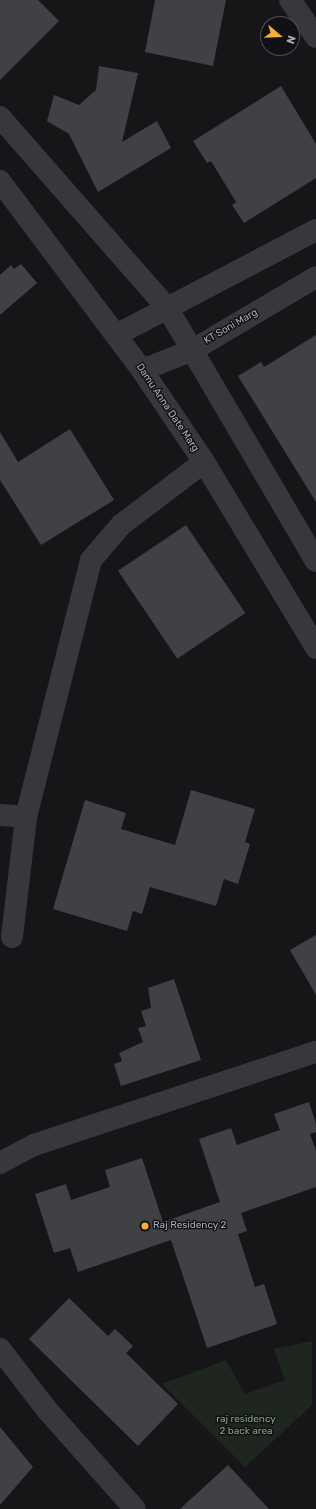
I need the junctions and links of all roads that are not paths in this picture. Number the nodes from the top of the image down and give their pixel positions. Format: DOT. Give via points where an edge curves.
graph roads {
  1 [pos="290,0"];
  2 [pos="316,37"];
  3 [pos="0,117"];
  4 [pos="0,181"];
  5 [pos="316,230"];
  6 [pos="316,278"];
  7 [pos="168,309"];
  8 [pos="116,335"];
  9 [pos="191,351"];
  10 [pos="142,370"];
  11 [pos="204,462"];
  12 [pos="316,562"];
  13 [pos="316,648"];
  14 [pos="0,815"];
  15 [pos="26,818"];
  16 [pos="12,937"];
  17 [pos="316,1052"];
  18 [pos="0,1163"];
  19 [pos="0,1349"];
  20 [pos="135,1509"];
  1 -- 2 [label="street"];
  3 -- 7 [label="street"];
  4 -- 8 [label="street, Damu Anna Date Marg"];
  5 -- 7 [label="street"];
  6 -- 9 [label="street, KT Soni Marg"];
  7 -- 8 [label="street"];
  7 -- 9 [label="street"];
  8 -- 10 [label="street, Damu Anna Date Marg"];
  9 -- 10 [label="street, KT Soni Marg"];
  9 -- 12 [label="street"];
  10 -- 11 [label="street, Damu Anna Date Marg"];
  11 -- 13 [label="street, Damu Anna Date Marg"];
  11 -- 15 [label="street" via="122,525 91,560"];
  14 -- 15 [label="street"];
  15 -- 16 [label="street"];
  17 -- 18 [label="street" via="34,1145"];
  19 -- 20 [label="street" via="48,1411"];
}
